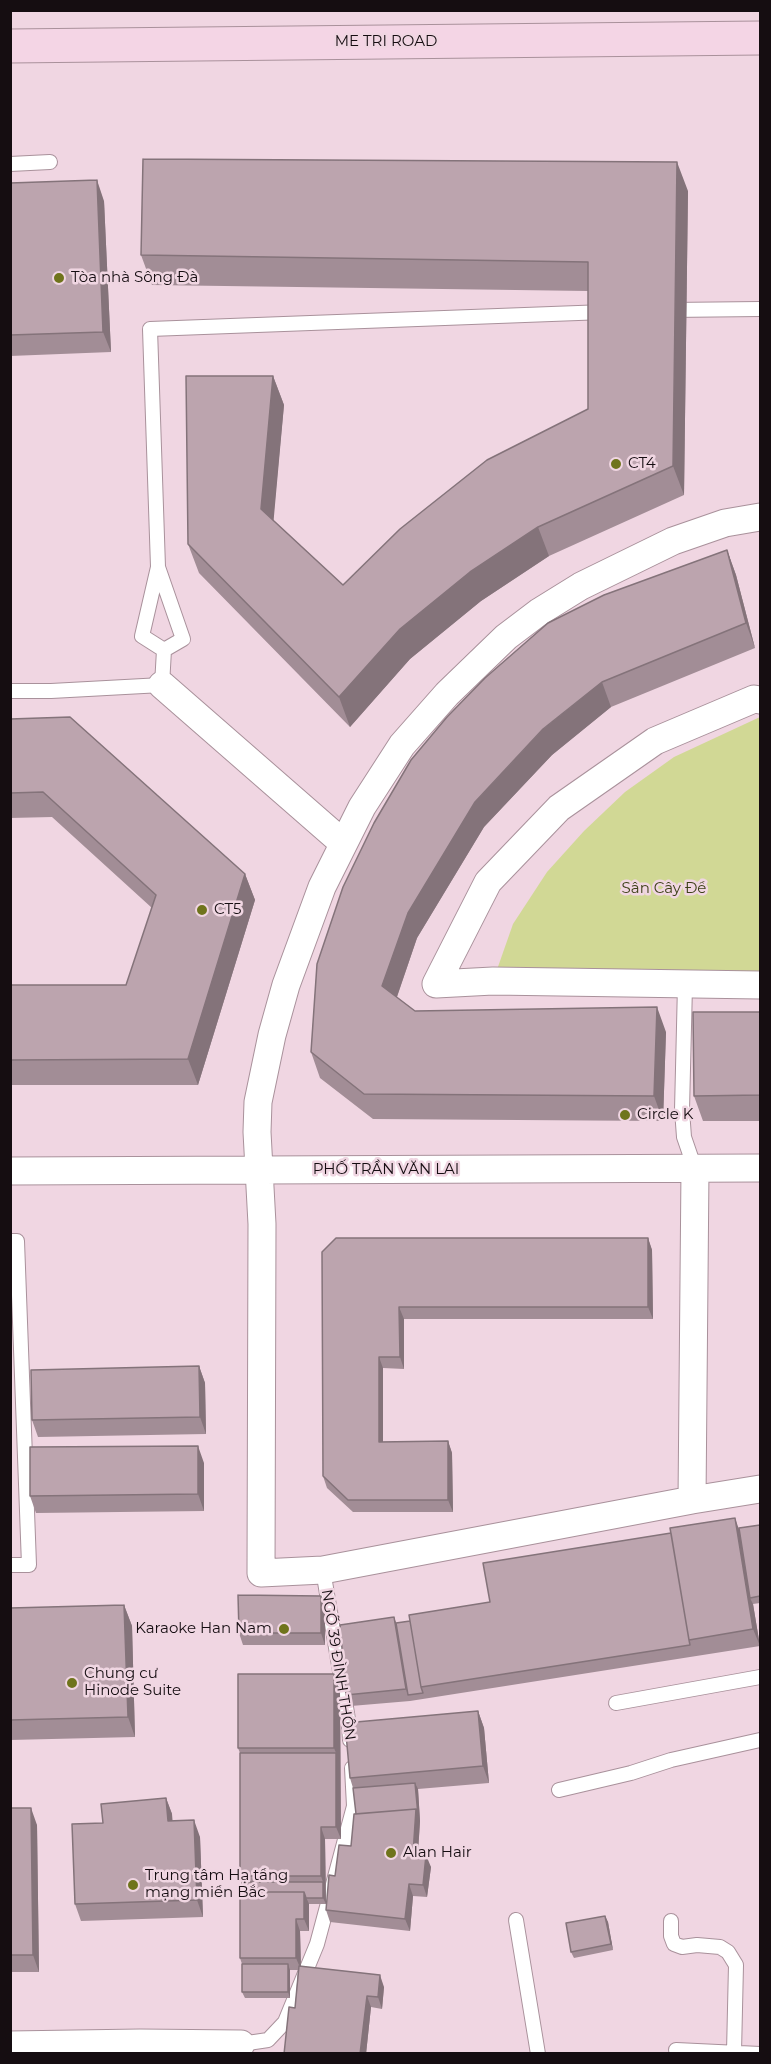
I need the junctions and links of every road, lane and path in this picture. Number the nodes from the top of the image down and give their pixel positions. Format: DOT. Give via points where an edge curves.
graph roads {
  1 [pos="760,38"];
  2 [pos="10,46"];
  3 [pos="50,162"];
  4 [pos="10,164"];
  5 [pos="760,309"];
  6 [pos="653,311"];
  7 [pos="617,312"];
  8 [pos="760,518"];
  9 [pos="158,567"];
  10 [pos="164,650"];
  11 [pos="162,685"];
  12 [pos="10,691"];
  13 [pos="760,700"];
  14 [pos="343,843"];
  15 [pos="685,985"];
  16 [pos="760,985"];
  17 [pos="760,1168"];
  18 [pos="695,1169"];
  19 [pos="10,1171"];
  20 [pos="258,1171"];
  21 [pos="10,1240"];
  22 [pos="760,1489"];
  23 [pos="692,1500"];
  24 [pos="10,1565"];
  25 [pos="323,1570"];
  26 [pos="760,1677"];
  27 [pos="616,1703"];
  28 [pos="760,1740"];
  29 [pos="559,1790"];
  30 [pos="516,1920"];
  31 [pos="671,1921"];
  32 [pos="10,2045"];
  33 [pos="141,2048"];
  34 [pos="241,2049"];
  35 [pos="675,2050"];
  36 [pos="734,2052"];
  37 [pos="538,2054"];
  38 [pos="760,2054"];
  1 -- 2 [label="main road, ME TRI ROAD"];
  3 -- 4 [label="lane"];
  5 -- 6 [label="lane"];
  7 -- 9 [label="lane" via="150,329"];
  8 -- 14 [label="street" via="725,523 673,541 581,586 531,618 472,668 422,720 362,807"];
  9 -- 10 [label="lane" via="142,636"];
  9 -- 10 [label="lane" via="183,639"];
  10 -- 11 [label="lane"];
  11 -- 12 [label="lane"];
  11 -- 14 [label="street"];
  13 -- 15 [label="street" via="754,699 655,741 559,808 488,882 436,984 493,981"];
  14 -- 20 [label="street" via="303,937 272,1035 258,1102"];
  15 -- 16 [label="street"];
  15 -- 18 [label="lane" via="682,1110 684,1137"];
  17 -- 18 [label="street, PHỐ TRẦN VĂN LAI"];
  18 -- 20 [label="street, PHỐ TRẦN VĂN LAI"];
  18 -- 23 [label="street"];
  19 -- 20 [label="street, PHỐ TRẦN VĂN LAI"];
  20 -- 25 [label="street" via="262,1224 261,1573"];
  21 -- 24 [label="lane" via="17,1241 29,1565"];
  22 -- 23 [label="street"];
  23 -- 25 [label="street"];
  25 -- 34 [label="lane, NGÕ 39 ĐÌNH THÔN" via="349,1725 354,1806 317,1944 285,2022 268,2040"];
  26 -- 27 [label="lane"];
  28 -- 29 [label="lane"];
  30 -- 37 [label="lane"];
  31 -- 36 [label="lane" via="674,1944 720,1947 735,1965"];
  32 -- 33 [label="street"];
  33 -- 34 [label="street"];
  35 -- 36 [label="lane"];
  36 -- 38 [label="lane"];
}
